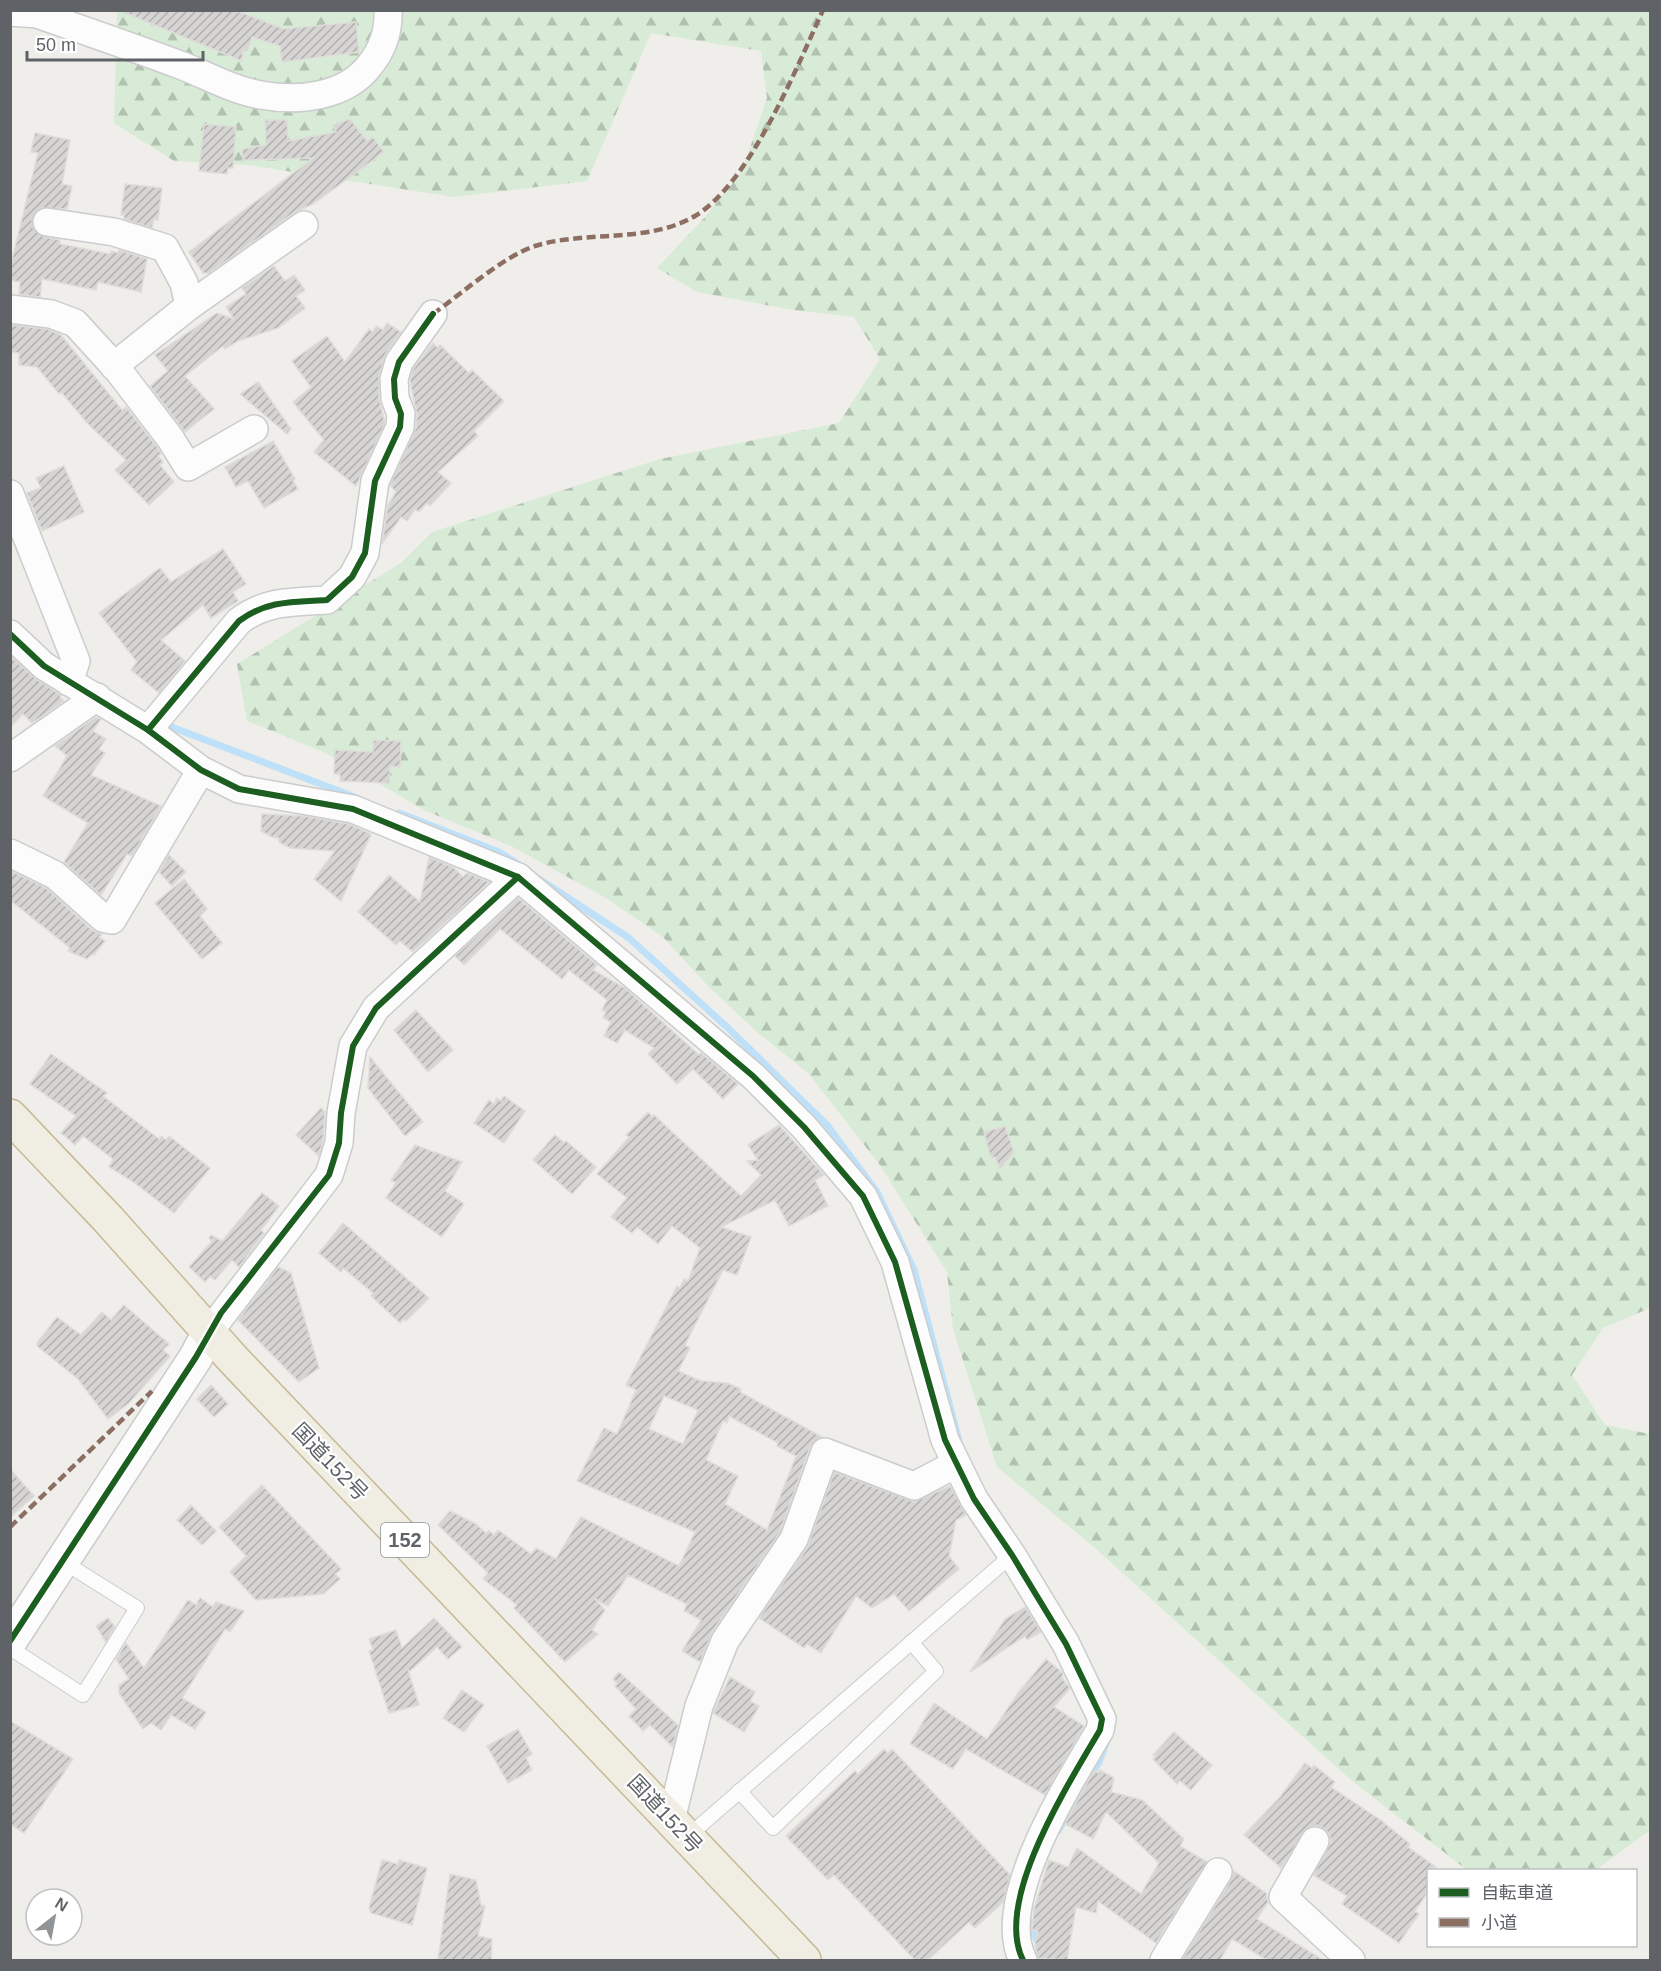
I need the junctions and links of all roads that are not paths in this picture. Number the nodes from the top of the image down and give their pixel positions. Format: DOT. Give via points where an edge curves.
graph roads {
  1 [pos="387,10"];
  2 [pos="10,12"];
  3 [pos="47,222"];
  4 [pos="304,225"];
  5 [pos="189,306"];
  6 [pos="10,309"];
  7 [pos="433,314"];
  8 [pos="114,366"];
  9 [pos="254,429"];
  10 [pos="10,494"];
  11 [pos="10,634"];
  12 [pos="69,682"];
  13 [pos="97,698"];
  14 [pos="148,730"];
  15 [pos="10,758"];
  16 [pos="201,770"];
  17 [pos="10,853"];
  18 [pos="518,877"];
  19 [pos="10,1116"];
  20 [pos="209,1332"];
  21 [pos="956,1464"];
  22 [pos="1012,1555"];
  23 [pos="62,1562"];
  24 [pos="10,1641"];
  25 [pos="911,1642"];
  26 [pos="10,1648"];
  27 [pos="740,1791"];
  28 [pos="679,1828"];
  29 [pos="1315,1840"];
  30 [pos="1218,1872"];
  31 [pos="804,1960"];
  32 [pos="1023,1960"];
  33 [pos="1164,1960"];
  34 [pos="1351,1960"];
  1 -- 2 [label="street" via="380,51 365,71 350,85 302,97 260,95 37,14"];
  3 -- 5 [label="street" via="114,232 165,248 184,283"];
  4 -- 5 [label="street"];
  5 -- 8 [label="street"];
  6 -- 8 [label="street" via="51,314 75,323"];
  7 -- 14 [label="street" via="399,362 394,379 400,427 375,481 365,553 352,577 327,600 281,602 254,609 239,621"];
  8 -- 9 [label="street" via="188,467"];
  10 -- 12 [label="street" via="76,661"];
  11 -- 12 [label="street" via="44,666"];
  12 -- 13 [label="street"];
  13 -- 14 [label="street"];
  13 -- 15 [label="street"];
  14 -- 16 [label="street"];
  16 -- 17 [label="street" via="112,920 103,918 55,875"];
  16 -- 18 [label="street" via="239,789 353,809"];
  18 -- 20 [label="street" via="376,1008 353,1046 339,1143 329,1175"];
  18 -- 21 [label="street" via="753,1076 804,1127 863,1196 896,1262 945,1440"];
  19 -- 20 [label="highway, 国道152号 / 152"];
  20 -- 23 [label="street"];
  20 -- 28 [label="highway, 国道152号 / 152"];
  21 -- 22 [label="street" via="974,1499"];
  21 -- 28 [label="street" via="914,1486 825,1452 794,1539 725,1641 699,1706"];
  22 -- 25 [label="lane"];
  22 -- 32 [label="street" via="1066,1644 1102,1719 1100,1730 1028,1869 1015,1916 1018,1950"];
  23 -- 24 [label="street"];
  23 -- 26 [label="lane" via="137,1608 83,1695"];
  25 -- 27 [label="lane"];
  25 -- 27 [label="lane" via="936,1671 773,1828"];
  27 -- 28 [label="lane"];
  28 -- 31 [label="highway, 国道152号 / 152"];
  29 -- 34 [label="street" via="1283,1897"];
  30 -- 33 [label="street"];
}
